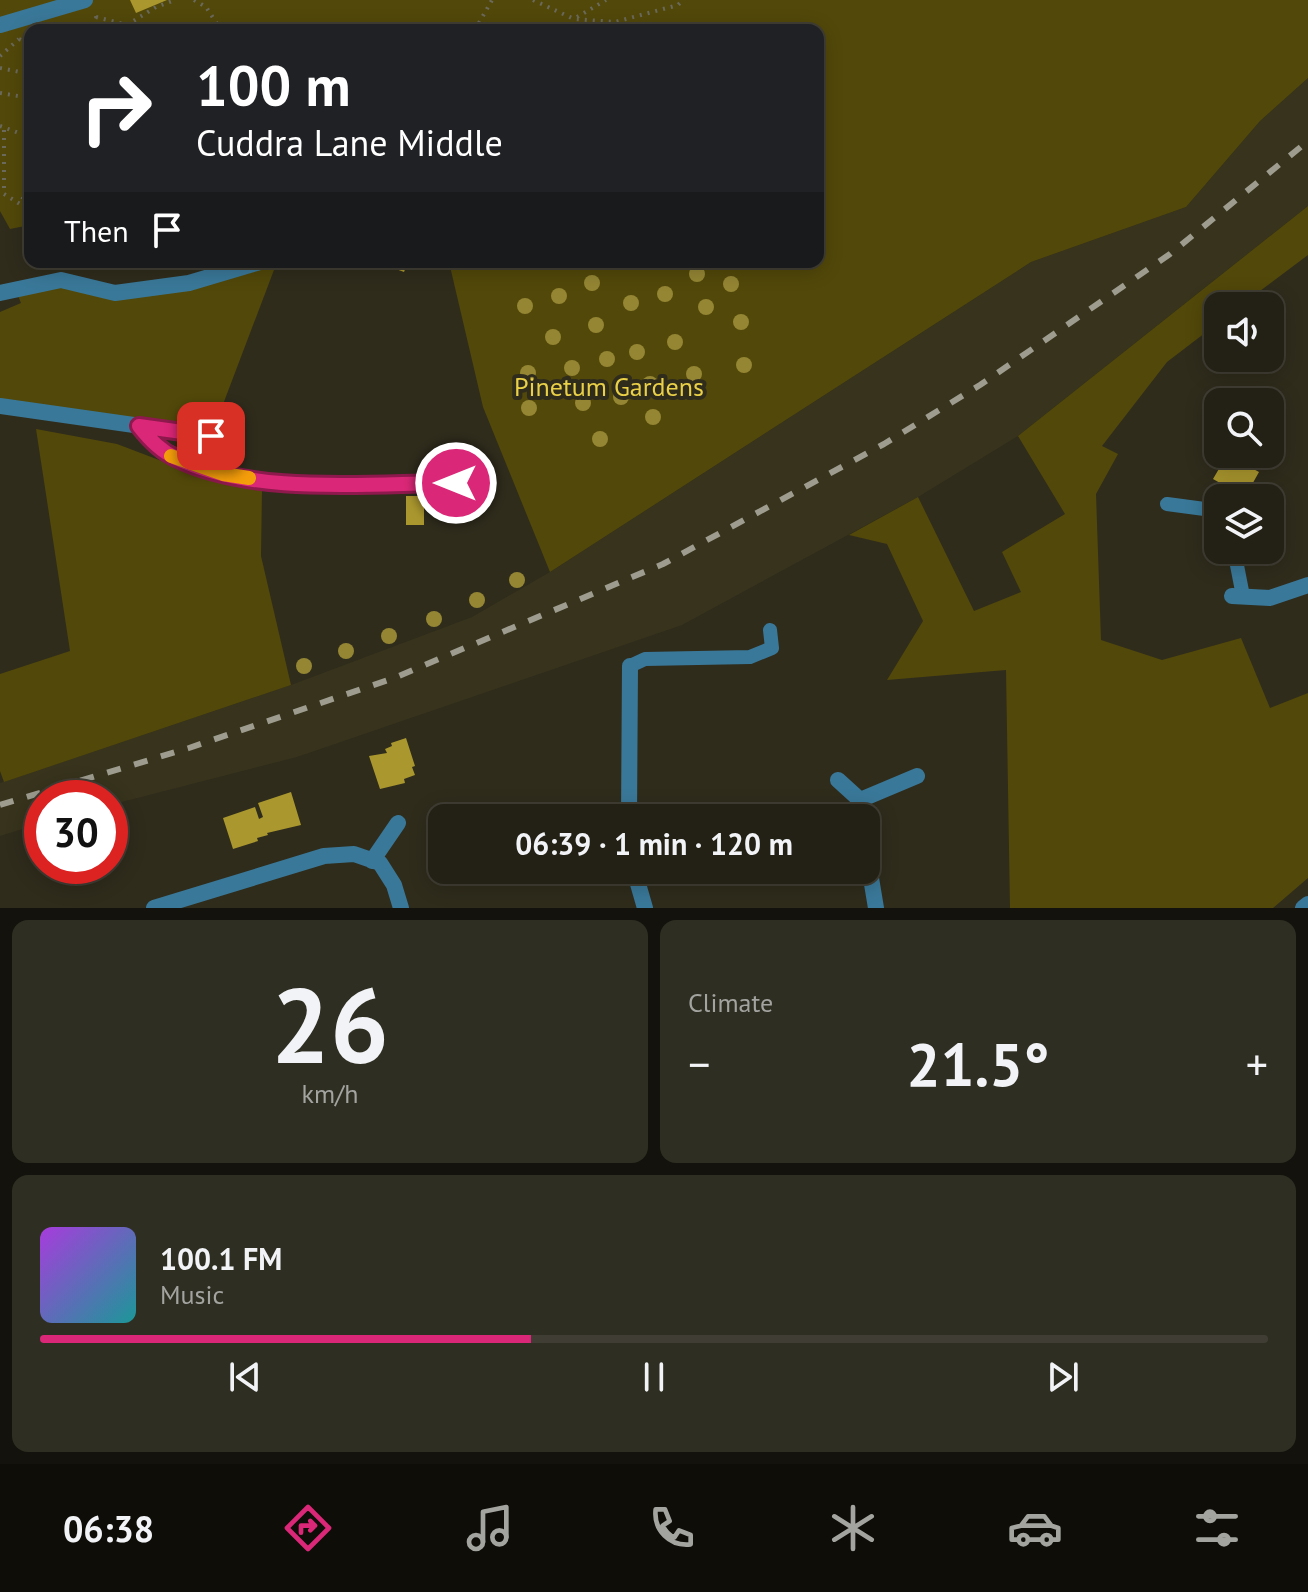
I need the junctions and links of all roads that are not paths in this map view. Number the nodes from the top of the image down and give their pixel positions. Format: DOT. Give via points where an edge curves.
graph roads {
  1 [pos="85,0"];
  2 [pos="0,25"];
  3 [pos="240,268"];
  4 [pos="0,293"];
  5 [pos="0,406"];
  6 [pos="139,426"];
  7 [pos="211,436"];
  8 [pos="456,483"];
  9 [pos="1167,504"];
  10 [pos="1204,509"];
  11 [pos="1235,564"];
  12 [pos="1308,585"];
  13 [pos="1238,596"];
  14 [pos="770,630"];
  15 [pos="630,666"];
  16 [pos="917,776"];
  17 [pos="838,780"];
  18 [pos="860,800"];
  19 [pos="629,804"];
  20 [pos="860,804"];
  21 [pos="398,823"];
  22 [pos="372,861"];
  23 [pos="638,884"];
  24 [pos="872,884"];
  25 [pos="1308,904"];
  26 [pos="154,908"];
  27 [pos="401,908"];
  28 [pos="645,908"];
  29 [pos="876,908"];
  30 [pos="1303,908"];
  1 -- 2 [label="street"];
  3 -- 4 [label="street" via="189,283 115,293 61,280"];
  5 -- 6 [label="street"];
  6 -- 7 [label="street"];
  6 -- 8 [label="street" via="175,458 223,474 277,483"];
  9 -- 10 [label="lane"];
  11 -- 13 [label="lane"];
  12 -- 13 [label="street" via="1270,598"];
  14 -- 15 [label="lane" via="772,648 750,657 645,659"];
  15 -- 19 [label="street"];
  16 -- 18 [label="street"];
  17 -- 18 [label="street"];
  18 -- 20 [label="street"];
  21 -- 22 [label="street"];
  22 -- 26 [label="street" via="354,854 324,856"];
  22 -- 27 [label="street" via="380,863 394,885"];
  23 -- 28 [label="street"];
  24 -- 29 [label="street"];
  25 -- 30 [label="street"];
}
